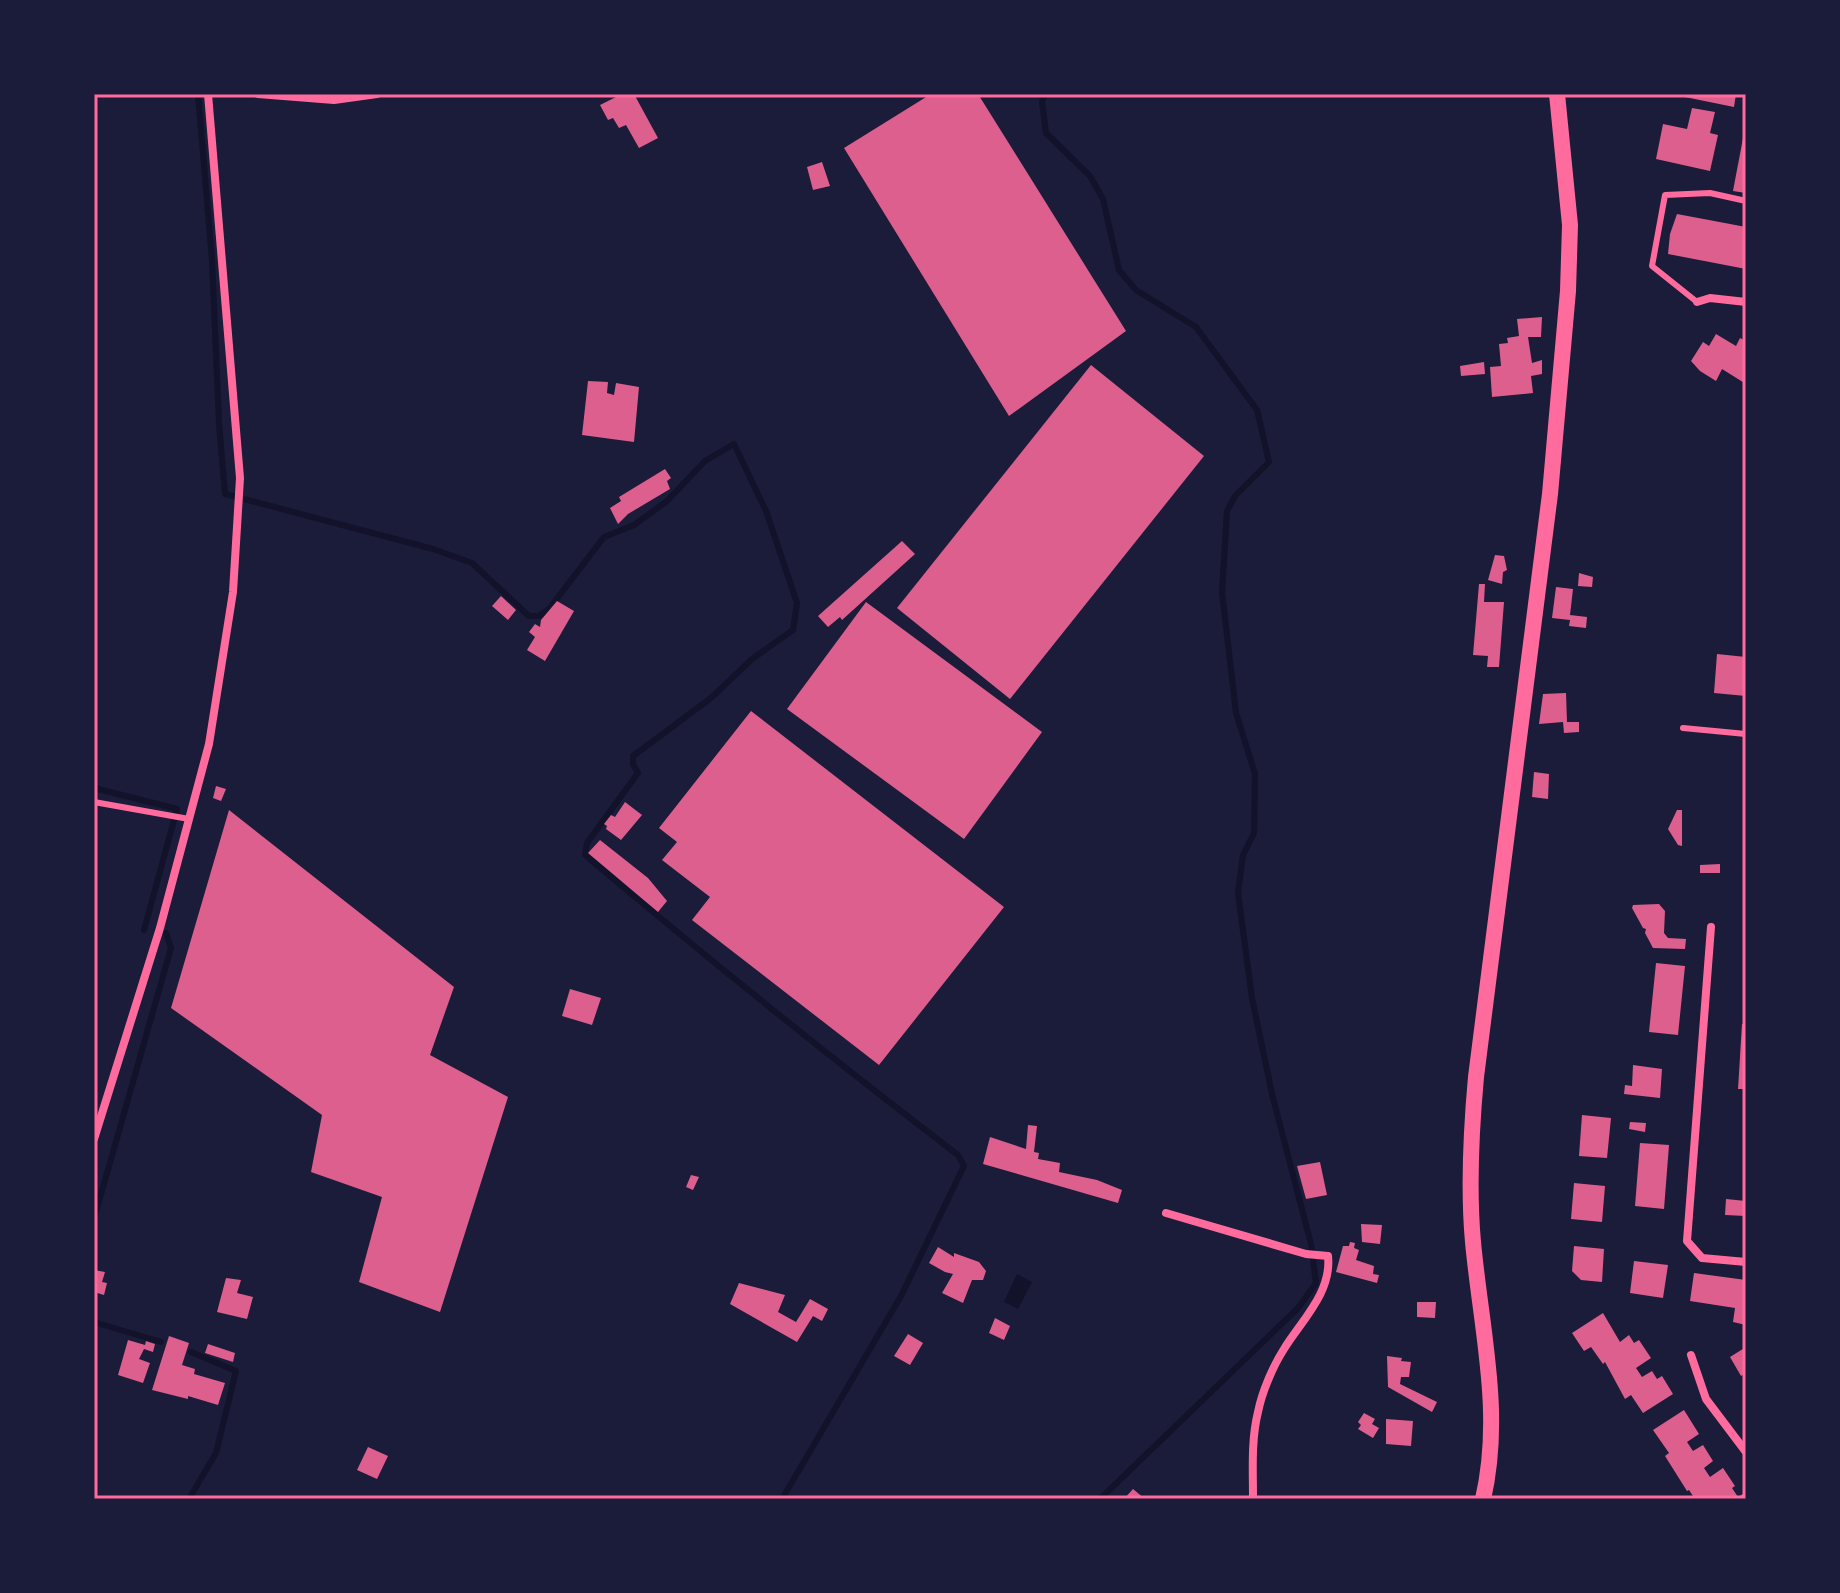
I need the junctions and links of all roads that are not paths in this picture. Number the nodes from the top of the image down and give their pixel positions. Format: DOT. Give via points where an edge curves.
graph roads {
  1 [pos="208,94"];
  2 [pos="258,94"];
  3 [pos="377,94"];
  4 [pos="1557,94"];
  5 [pos="1746,201"];
  6 [pos="1697,302"];
  7 [pos="1746,302"];
  8 [pos="1683,728"];
  9 [pos="1746,734"];
  10 [pos="94,802"];
  11 [pos="189,819"];
  12 [pos="1711,927"];
  13 [pos="94,1139"];
  14 [pos="1166,1213"];
  15 [pos="1746,1262"];
  16 [pos="1691,1355"];
  17 [pos="1746,1452"];
  18 [pos="1253,1499"];
  19 [pos="1483,1499"];
  1 -- 11 [label="street" via="240,478 233,592 209,744"];
  2 -- 3 [label="street" via="334,100"];
  4 -- 19 [label="main road" via="1570,225 1568,291 1550,494 1470,1151 1473,1241 1492,1389"];
  5 -- 6 [label="lane" via="1710,193 1665,195 1652,266"];
  6 -- 7 [label="street"];
  8 -- 9 [label="lane"];
  10 -- 11 [label="lane"];
  11 -- 13 [label="street"];
  12 -- 15 [label="street" via="1687,1241 1702,1258"];
  14 -- 18 [label="street" via="1328,1256 1330,1271 1314,1307 1282,1351 1258,1410"];
  16 -- 17 [label="street" via="1706,1399"];
}
